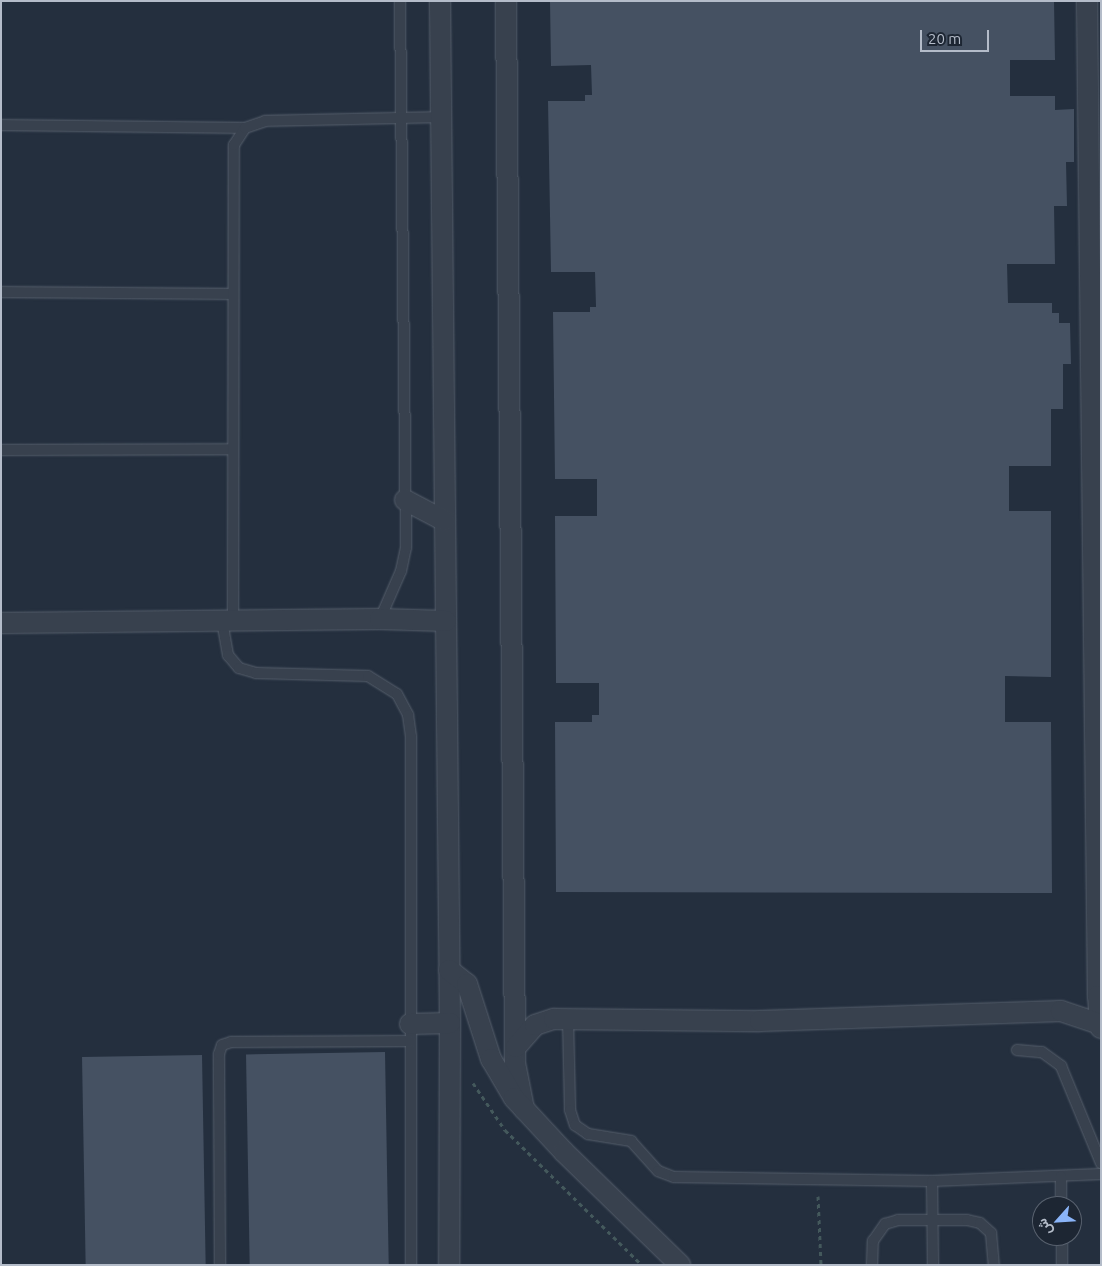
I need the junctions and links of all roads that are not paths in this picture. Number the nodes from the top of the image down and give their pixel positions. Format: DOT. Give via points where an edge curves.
graph roads {
  1 [pos="400,1"];
  2 [pos="440,1"];
  3 [pos="506,1"];
  4 [pos="1087,1"];
  5 [pos="440,117"];
  6 [pos="402,119"];
  7 [pos="1,125"];
  8 [pos="245,128"];
  9 [pos="1,292"];
  10 [pos="233,294"];
  11 [pos="233,449"];
  12 [pos="1,450"];
  13 [pos="405,500"];
  14 [pos="445,521"];
  15 [pos="380,619"];
  16 [pos="227,621"];
  17 [pos="446,621"];
  18 [pos="1,623"];
  19 [pos="449,970"];
  20 [pos="568,1019"];
  21 [pos="450,1023"];
  22 [pos="1100,1026"];
  23 [pos="411,1032"];
  24 [pos="516,1048"];
  25 [pos="1018,1050"];
  26 [pos="524,1109"];
  27 [pos="1101,1163"];
  28 [pos="1101,1174"];
  29 [pos="1061,1176"];
  30 [pos="932,1181"];
  31 [pos="1061,1196"];
  32 [pos="932,1220"];
  33 [pos="1062,1246"];
  34 [pos="220,1265"];
  35 [pos="411,1265"];
  36 [pos="449,1265"];
  37 [pos="680,1265"];
  38 [pos="872,1265"];
  39 [pos="932,1265"];
  40 [pos="994,1265"];
  41 [pos="1062,1265"];
  1 -- 6 [label="lane"];
  2 -- 5 [label="street"];
  3 -- 24 [label="street"];
  4 -- 22 [label="street"];
  5 -- 6 [label="lane"];
  5 -- 14 [label="street"];
  6 -- 8 [label="lane" via="265,121"];
  6 -- 13 [label="lane"];
  7 -- 8 [label="lane"];
  8 -- 10 [label="lane" via="233,150"];
  9 -- 10 [label="lane"];
  10 -- 11 [label="lane"];
  11 -- 12 [label="lane"];
  11 -- 16 [label="lane"];
  13 -- 14 [label="street"];
  13 -- 15 [label="lane" via="404,560"];
  14 -- 17 [label="street"];
  15 -- 16 [label="street"];
  15 -- 17 [label="street"];
  16 -- 18 [label="street"];
  16 -- 23 [label="lane" via="228,655 247,671 368,676 389,687 404,704 411,726"];
  17 -- 19 [label="street"];
  19 -- 21 [label="street"];
  19 -- 26 [label="street" via="468,984 497,1073"];
  20 -- 22 [label="street" via="888,1019 1060,1011"];
  20 -- 24 [label="street" via="554,1019 535,1025"];
  20 -- 30 [label="lane" via="572,1118 588,1134 631,1142 658,1170 674,1177"];
  21 -- 23 [label="street"];
  21 -- 36 [label="street"];
  23 -- 34 [label="lane" via="222,1045 219,1054"];
  23 -- 35 [label="lane"];
  24 -- 26 [label="street" via="517,1079"];
  25 -- 27 [label="lane" via="1042,1052 1061,1066"];
  26 -- 37 [label="street"];
  28 -- 29 [label="lane"];
  29 -- 30 [label="lane"];
  29 -- 31 [label="lane"];
  30 -- 32 [label="lane"];
  32 -- 38 [label="lane" via="884,1224 873,1241"];
  32 -- 39 [label="lane"];
  32 -- 40 [label="lane" via="980,1223 994,1240"];
  33 -- 41 [label="lane"];
}
